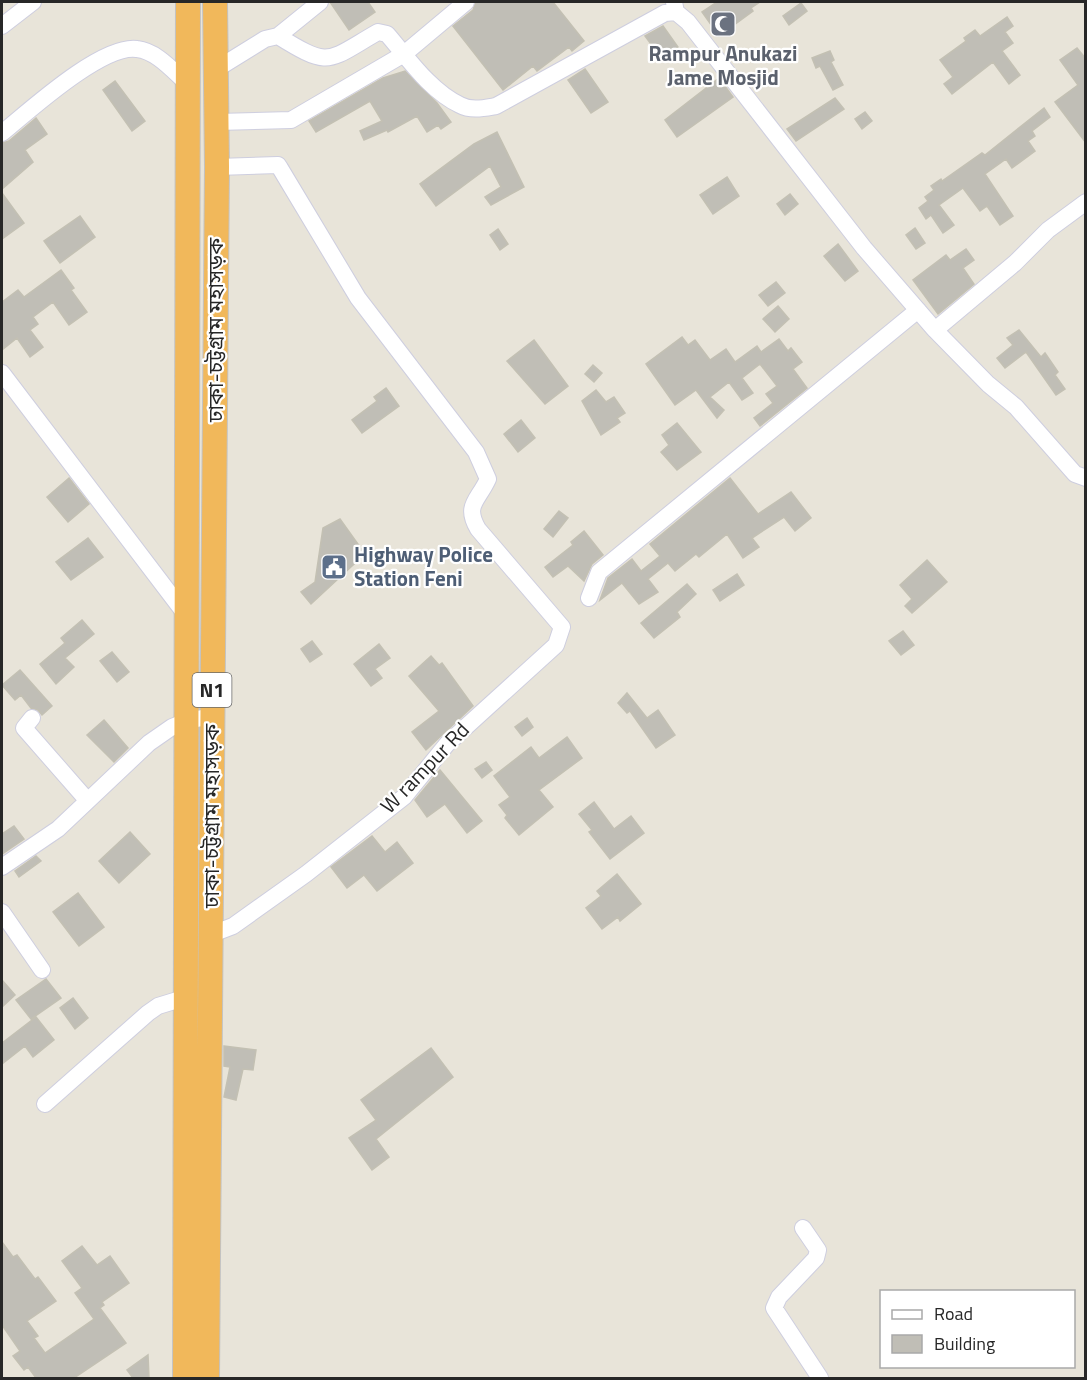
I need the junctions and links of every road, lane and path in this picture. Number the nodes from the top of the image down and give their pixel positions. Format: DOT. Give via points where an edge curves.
graph roads {
  1 [pos="33,2"];
  2 [pos="188,2"];
  3 [pos="215,2"];
  4 [pos="320,2"];
  5 [pos="466,2"];
  6 [pos="675,7"];
  7 [pos="2,26"];
  8 [pos="278,36"];
  9 [pos="404,54"];
  10 [pos="215,70"];
  11 [pos="189,85"];
  12 [pos="217,122"];
  13 [pos="2,133"];
  14 [pos="217,167"];
  15 [pos="1086,202"];
  16 [pos="918,310"];
  17 [pos="935,330"];
  18 [pos="2,373"];
  19 [pos="1086,478"];
  20 [pos="589,598"];
  21 [pos="186,615"];
  22 [pos="212,716"];
  23 [pos="32,718"];
  24 [pos="187,721"];
  25 [pos="87,800"];
  26 [pos="2,867"];
  27 [pos="2,912"];
  28 [pos="212,934"];
  29 [pos="42,970"];
  30 [pos="184,998"];
  31 [pos="45,1104"];
  32 [pos="803,1228"];
  33 [pos="185,1378"];
  34 [pos="207,1378"];
  35 [pos="820,1378"];
  1 -- 7 [label="street"];
  2 -- 11 [label="highway, ঢাকা-চট্টগ্রাম মহাসড়ক / N1"];
  3 -- 10 [label="highway, ঢাকা-চট্টগ্রাম মহাসড়ক / N1"];
  4 -- 8 [label="street"];
  5 -- 9 [label="street"];
  6 -- 9 [label="street" via="496,106 477,109 460,105 436,88"];
  6 -- 16 [label="street" via="864,248"];
  8 -- 9 [label="street" via="316,58 330,59 378,32 387,34"];
  8 -- 10 [label="street" via="266,39"];
  9 -- 12 [label="street" via="291,120"];
  10 -- 12 [label="highway, ঢাকা-চট্টগ্রাম মহাসড়ক / N1"];
  11 -- 13 [label="street" via="158,57 137,49 121,50 71,79"];
  11 -- 21 [label="highway, ঢাকা-চট্টগ্রাম মহাসড়ক / N1"];
  12 -- 14 [label="highway, ঢাকা-চট্টগ্রাম মহাসড়ক / N1"];
  14 -- 22 [label="highway, ঢাকা-চট্টগ্রাম মহাসড়ক / N1"];
  14 -- 28 [label="street, W rampur Rd" via="278,165 358,298 486,470 488,478 470,516 562,627 556,645 447,744 404,797 306,874 233,926"];
  15 -- 17 [label="street" via="1048,230"];
  16 -- 17 [label="street"];
  16 -- 20 [label="street" via="599,572"];
  17 -- 19 [label="street" via="988,384 1016,406 1074,474"];
  18 -- 21 [label="street"];
  21 -- 24 [label="highway, ঢাকা-চট্টগ্রাম মহাসড়ক / N1"];
  22 -- 24 [label="street"];
  22 -- 28 [label="highway, ঢাকা-চট্টগ্রাম মহাসড়ক / N1"];
  23 -- 25 [label="street" via="24,728"];
  24 -- 25 [label="street" via="149,743"];
  24 -- 30 [label="highway, ঢাকা-চট্টগ্রাম মহাসড়ক / N1"];
  25 -- 26 [label="street" via="58,829"];
  27 -- 29 [label="street"];
  28 -- 34 [label="highway, ঢাকা-চট্টগ্রাম মহাসড়ক / N1"];
  30 -- 31 [label="street" via="148,1013"];
  30 -- 33 [label="highway, ঢাকা-চট্টগ্রাম মহাসড়ক / N1"];
  32 -- 35 [label="street" via="818,1250 816,1258 779,1297 774,1308"];
}
